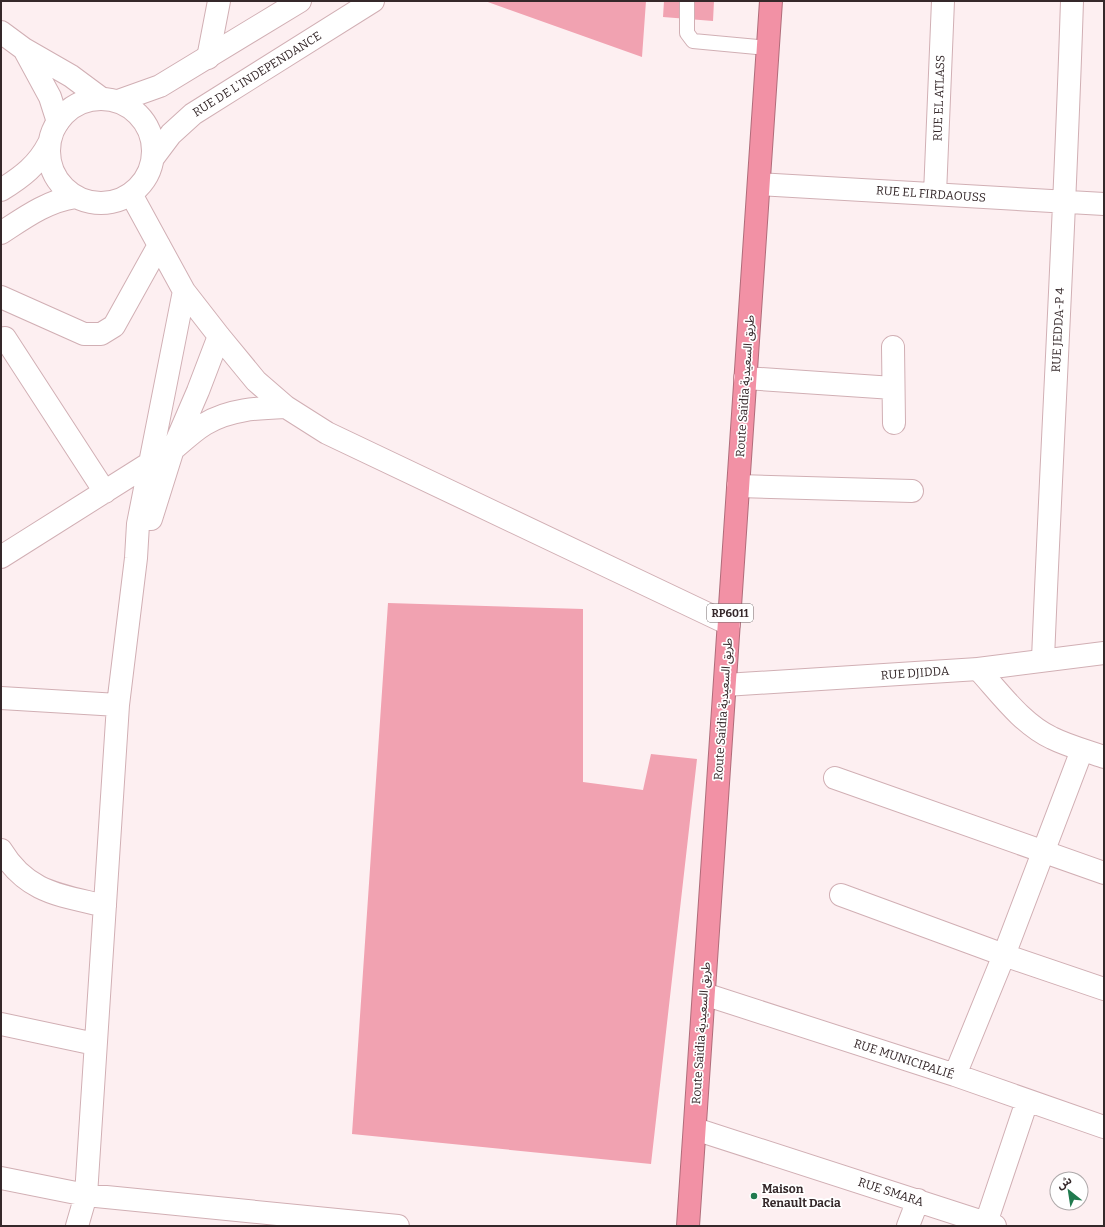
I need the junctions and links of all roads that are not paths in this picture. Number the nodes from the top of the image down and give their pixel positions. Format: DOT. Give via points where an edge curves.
graph roads {
  1 [pos="219,1"];
  2 [pos="300,1"];
  3 [pos="372,1"];
  4 [pos="688,1"];
  5 [pos="771,1"];
  6 [pos="943,1"];
  7 [pos="1072,1"];
  8 [pos="1,32"];
  9 [pos="768,48"];
  10 [pos="24,49"];
  11 [pos="208,58"];
  12 [pos="110,100"];
  13 [pos="58,122"];
  14 [pos="49,143"];
  15 [pos="153,158"];
  16 [pos="759,184"];
  17 [pos="1,190"];
  18 [pos="131,194"];
  19 [pos="935,194"];
  20 [pos="75,197"];
  21 [pos="1065,203"];
  22 [pos="1104,204"];
  23 [pos="1,233"];
  24 [pos="159,245"];
  25 [pos="184,291"];
  26 [pos="1,298"];
  27 [pos="219,336"];
  28 [pos="5,338"];
  29 [pos="893,347"];
  30 [pos="746,378"];
  31 [pos="893,388"];
  32 [pos="286,407"];
  33 [pos="894,423"];
  34 [pos="173,449"];
  35 [pos="150,463"];
  36 [pos="738,486"];
  37 [pos="912,491"];
  38 [pos="105,492"];
  39 [pos="1,557"];
  40 [pos="136,558"];
  41 [pos="729,624"];
  42 [pos="1104,653"];
  43 [pos="1043,659"];
  44 [pos="978,669"];
  45 [pos="725,685"];
  46 [pos="1,698"];
  47 [pos="118,705"];
  48 [pos="1082,750"];
  49 [pos="1104,757"];
  50 [pos="834,778"];
  51 [pos="1042,852"];
  52 [pos="3,859"];
  53 [pos="1104,873"];
  54 [pos="841,895"];
  55 [pos="105,906"];
  56 [pos="1004,955"];
  57 [pos="1104,989"];
  58 [pos="704,994"];
  59 [pos="1,1024"];
  60 [pos="96,1044"];
  61 [pos="955,1075"];
  62 [pos="1027,1101"];
  63 [pos="1104,1127"];
  64 [pos="695,1130"];
  65 [pos="1,1178"];
  66 [pos="86,1195"];
  67 [pos="918,1200"];
  68 [pos="272,1219"];
  69 [pos="990,1224"];
  70 [pos="78,1226"];
  71 [pos="395,1226"];
  72 [pos="688,1226"];
  73 [pos="908,1226"];
  1 -- 11 [label="street"];
  2 -- 11 [label="street"];
  3 -- 15 [label="street, RUE DE L'INDEPENDANCE" via="193,114 171,134"];
  4 -- 9 [label="lane" via="687,33 693,41"];
  5 -- 9 [label="highway, Route Saïdia طريق السعيدية / RP6011"];
  6 -- 19 [label="street, RUE EL ATLASS"];
  7 -- 21 [label="street, RUE JEDDA-P 4"];
  8 -- 10 [label="street"];
  9 -- 16 [label="highway, Route Saïdia طريق السعيدية / RP6011"];
  10 -- 12 [label="street"];
  10 -- 13 [label="street" via="50,97"];
  11 -- 12 [label="street" via="160,86"];
  12 -- 13 [label="street" via="85,101 71,108"];
  12 -- 15 [label="street" via="134,110 146,123 153,140"];
  13 -- 14 [label="street"];
  14 -- 17 [label="street" via="36,164"];
  14 -- 20 [label="street" via="49,159 54,174 63,187"];
  15 -- 18 [label="street" via="142,184"];
  16 -- 19 [label="street, RUE EL FIRDAOUSS"];
  16 -- 30 [label="highway, Route Saïdia طريق السعيدية / RP6011"];
  18 -- 20 [label="street" via="118,201 104,203 89,202"];
  18 -- 24 [label="street"];
  19 -- 21 [label="street, RUE EL FIRDAOUSS"];
  20 -- 23 [label="street" via="65,198 43,207"];
  21 -- 22 [label="street, RUE EL FIRDAOUSS"];
  21 -- 43 [label="street, RUE JEDDA-P 4"];
  24 -- 25 [label="street"];
  24 -- 26 [label="street" via="114,326 101,334 84,334"];
  25 -- 27 [label="street"];
  25 -- 35 [label="street"];
  27 -- 32 [label="street" via="256,381"];
  27 -- 34 [label="street"];
  28 -- 38 [label="street"];
  29 -- 31 [label="street"];
  30 -- 31 [label="street"];
  30 -- 36 [label="highway, Route Saïdia طريق السعيدية / RP6011"];
  31 -- 33 [label="street"];
  32 -- 34 [label="street" via="228,414 205,424"];
  32 -- 41 [label="street" via="327,433"];
  34 -- 40 [label="street" via="148,529"];
  35 -- 38 [label="street"];
  35 -- 40 [label="street" via="138,524"];
  36 -- 37 [label="street"];
  36 -- 41 [label="highway, Route Saïdia طريق السعيدية / RP6011"];
  38 -- 39 [label="street"];
  40 -- 47 [label="street"];
  41 -- 45 [label="highway, Route Saïdia طريق السعيدية / RP6011"];
  42 -- 43 [label="street, RUE DJIDDA"];
  43 -- 44 [label="street, RUE DJIDDA"];
  44 -- 45 [label="street, RUE DJIDDA"];
  44 -- 48 [label="street" via="1035,728 1051,738"];
  45 -- 58 [label="highway, Route Saïdia طريق السعيدية / RP6011"];
  46 -- 47 [label="street"];
  47 -- 55 [label="street"];
  48 -- 49 [label="street"];
  48 -- 51 [label="street"];
  50 -- 51 [label="street"];
  51 -- 53 [label="street"];
  51 -- 56 [label="street"];
  52 -- 55 [label="street" via="33,885 46,891"];
  54 -- 56 [label="street"];
  55 -- 60 [label="street"];
  56 -- 57 [label="street"];
  56 -- 61 [label="street"];
  58 -- 61 [label="street, RUE MUNICIPALIÉ"];
  58 -- 64 [label="highway, Route Saïdia طريق السعيدية / RP6011"];
  59 -- 60 [label="street"];
  60 -- 66 [label="street"];
  61 -- 62 [label="street, RUE MUNICIPALIÉ"];
  62 -- 63 [label="street, RUE MUNICIPALIÉ"];
  62 -- 69 [label="street"];
  64 -- 67 [label="street, RUE SMARA"];
  64 -- 72 [label="highway, Route Saïdia طريق السعيدية / RP6011"];
  65 -- 66 [label="street"];
  66 -- 68 [label="street"];
  66 -- 70 [label="street"];
  67 -- 69 [label="street, RUE SMARA"];
  67 -- 73 [label="street"];
  68 -- 71 [label="street"];
}
